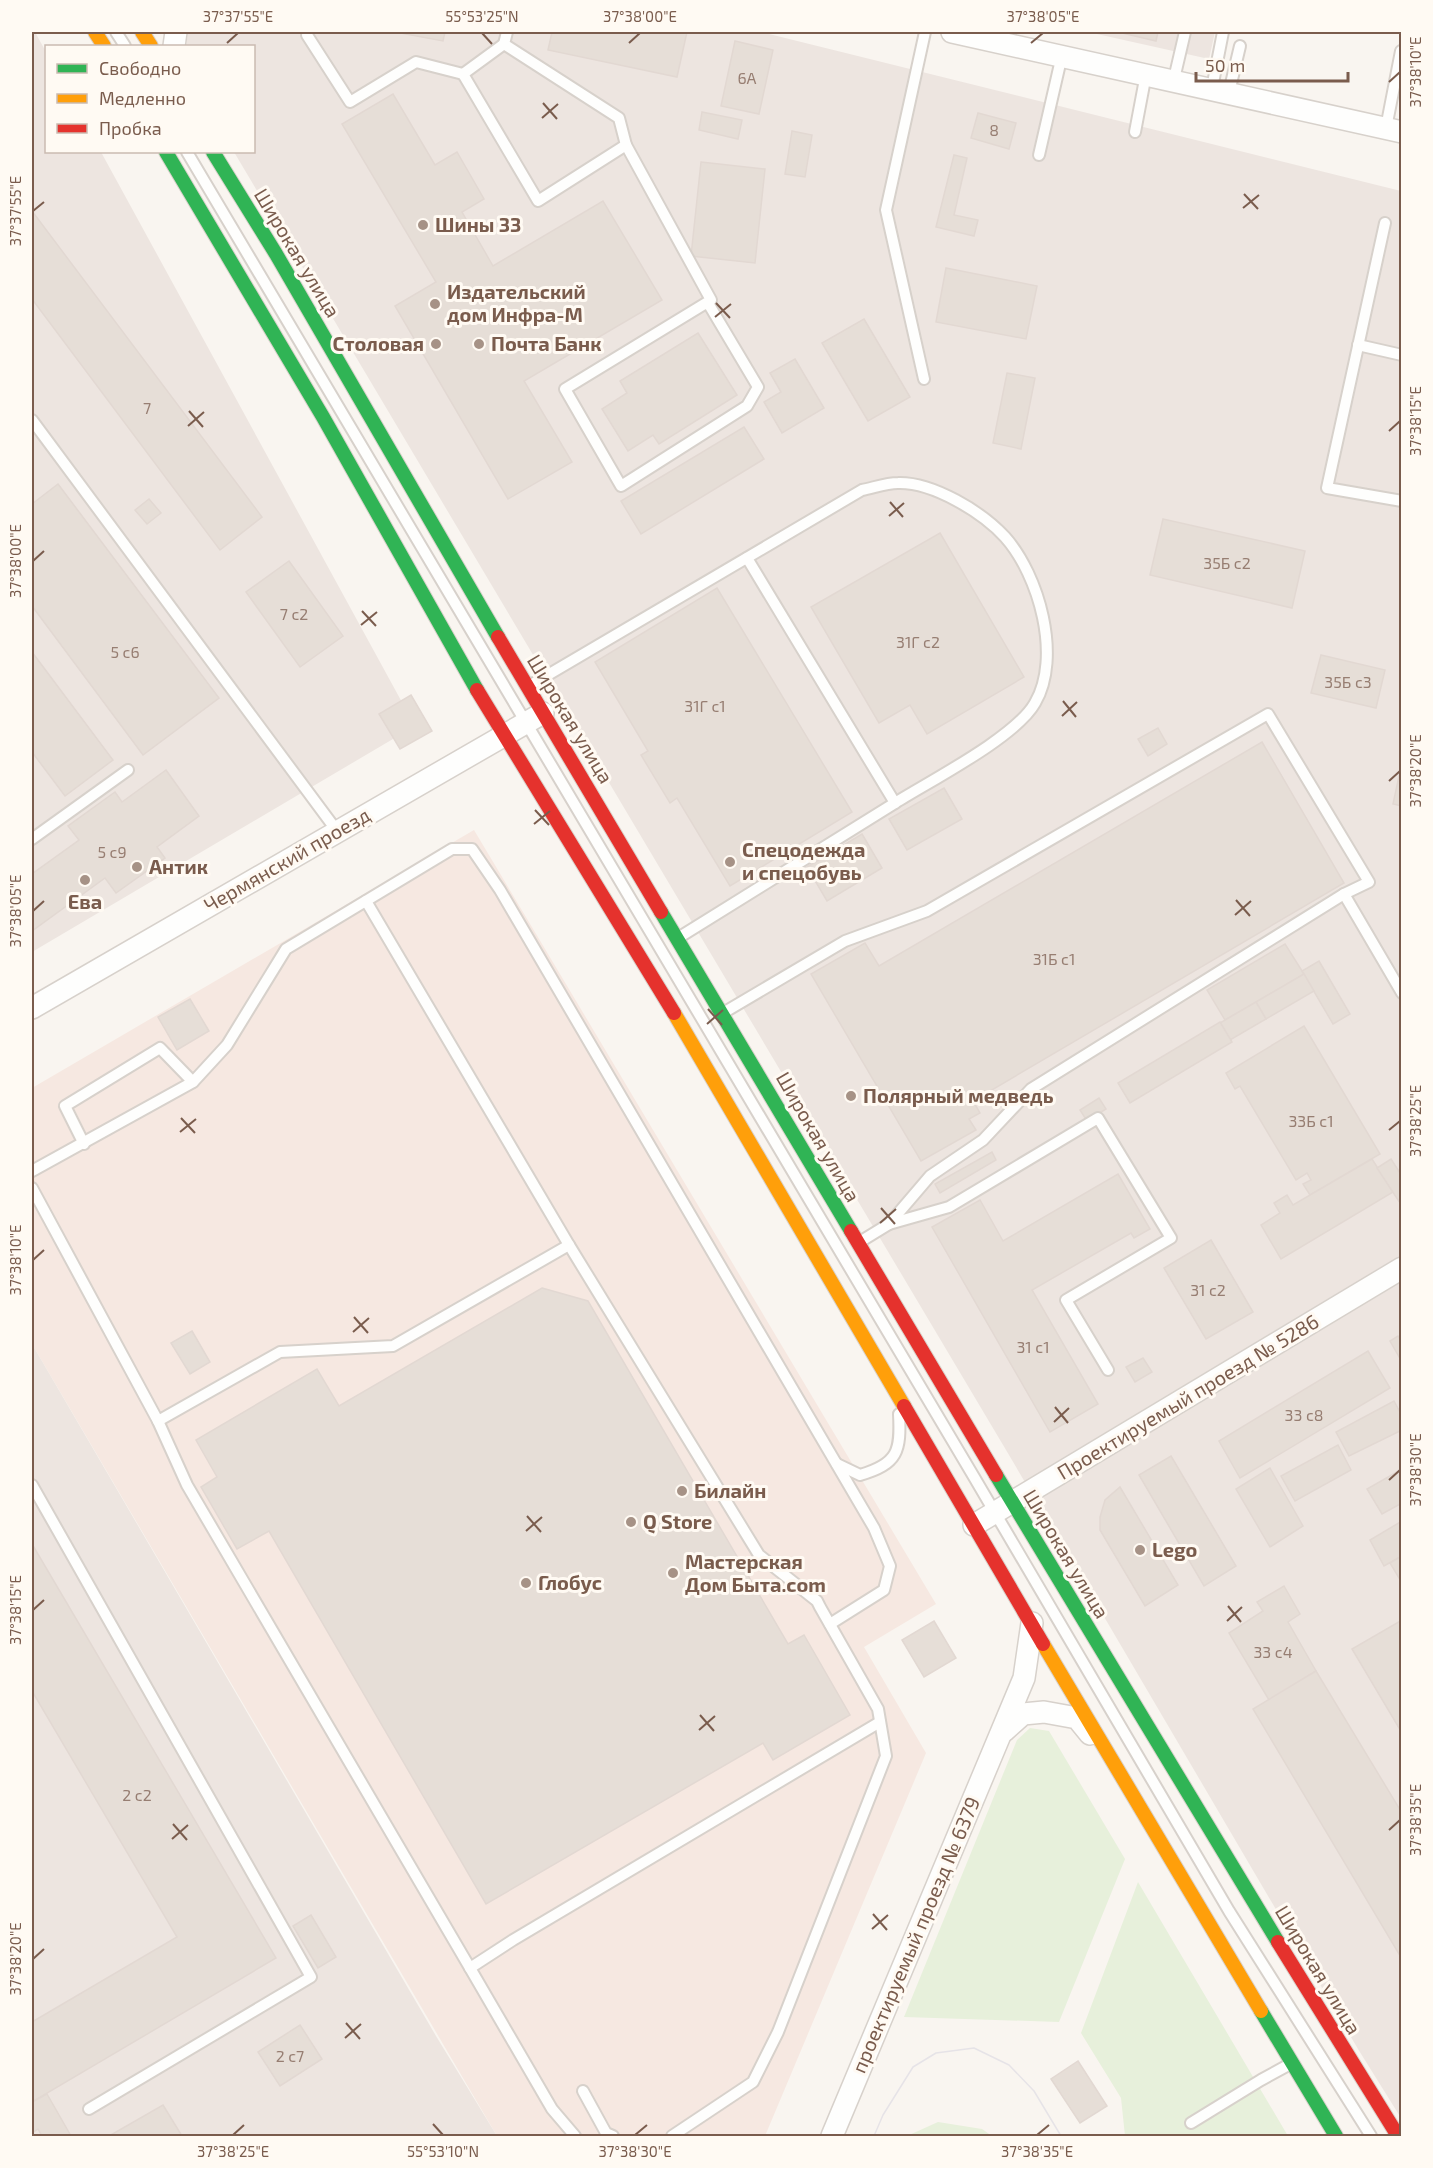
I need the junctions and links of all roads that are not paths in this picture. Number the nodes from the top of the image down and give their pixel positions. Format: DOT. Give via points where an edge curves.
graph roads {
  1 [pos="95,32"];
  2 [pos="116,32"];
  3 [pos="142,32"];
  4 [pos="507,32"];
  5 [pos="925,32"];
  6 [pos="952,32"];
  7 [pos="1185,32"];
  8 [pos="1223,32"];
  9 [pos="307,36"];
  10 [pos="504,44"];
  11 [pos="103,45"];
  12 [pos="124,45"];
  13 [pos="150,45"];
  14 [pos="1240,46"];
  15 [pos="1401,51"];
  16 [pos="1062,55"];
  17 [pos="1146,73"];
  18 [pos="463,74"];
  19 [pos="1174,80"];
  20 [pos="1220,90"];
  21 [pos="1394,130"];
  22 [pos="1135,132"];
  23 [pos="626,145"];
  24 [pos="167,153"];
  25 [pos="188,153"];
  26 [pos="214,153"];
  27 [pos="1039,155"];
  28 [pos="1385,223"];
  29 [pos="708,303"];
  30 [pos="1358,345"];
  31 [pos="1401,355"];
  32 [pos="924,379"];
  33 [pos="32,420"];
  34 [pos="1401,501"];
  35 [pos="747,558"];
  36 [pos="471,590"];
  37 [pos="438,619"];
  38 [pos="468,625"];
  39 [pos="528,686"];
  40 [pos="534,717"];
  41 [pos="504,734"];
  42 [pos="128,770"];
  43 [pos="895,803"];
  44 [pos="338,831"];
  45 [pos="32,839"];
  46 [pos="1344,894"];
  47 [pos="366,901"];
  48 [pos="678,938"];
  49 [pos="1401,993"];
  50 [pos="32,1008"];
  51 [pos="723,1013"];
  52 [pos="193,1082"];
  53 [pos="84,1144"];
  54 [pos="32,1171"];
  55 [pos="32,1188"];
  56 [pos="889,1224"];
  57 [pos="858,1243"];
  58 [pos="569,1245"];
  59 [pos="1401,1268"];
  60 [pos="1108,1371"];
  61 [pos="896,1393"];
  62 [pos="158,1421"];
  63 [pos="837,1464"];
  64 [pos="32,1485"];
  65 [pos="1003,1508"];
  66 [pos="974,1525"];
  67 [pos="1032,1623"];
  68 [pos="830,1624"];
  69 [pos="880,1722"];
  70 [pos="1001,1733"];
  71 [pos="1114,1765"];
  72 [pos="470,1968"];
  73 [pos="1293,2063"];
  74 [pos="583,2091"];
  75 [pos="89,2109"];
  76 [pos="1191,2123"];
  77 [pos="575,2136"];
  78 [pos="613,2136"];
  79 [pos="672,2136"];
  80 [pos="832,2136"];
  81 [pos="1336,2136"];
  82 [pos="1371,2136"];
  83 [pos="1398,2136"];
  1 -- 11 [label="main road"];
  2 -- 12 [label="lane"];
  3 -- 13 [label="main road"];
  4 -- 10 [label="lane"];
  5 -- 32 [label="lane" via="886,210"];
  6 -- 16 [label="street"];
  7 -- 19 [label="lane"];
  8 -- 20 [label="lane"];
  9 -- 18 [label="lane" via="350,102 416,62"];
  10 -- 18 [label="lane"];
  10 -- 23 [label="lane" via="619,118"];
  14 -- 20 [label="lane"];
  15 -- 21 [label="lane"];
  16 -- 17 [label="street"];
  16 -- 27 [label="lane"];
  17 -- 19 [label="street"];
  17 -- 22 [label="lane"];
  18 -- 23 [label="lane" via="538,201"];
  19 -- 20 [label="street"];
  20 -- 21 [label="street"];
  23 -- 29 [label="lane" via="711,300"];
  24 -- 37 [label="main road"];
  25 -- 38 [label="lane, Широкая улица"];
  26 -- 36 [label="main road, Широкая улица"];
  28 -- 30 [label="lane"];
  29 -- 29 [label="lane" via="565,390 621,486 747,406 758,387"];
  30 -- 31 [label="lane"];
  30 -- 34 [label="lane" via="1327,488"];
  33 -- 44 [label="lane"];
  35 -- 39 [label="lane"];
  35 -- 43 [label="lane"];
  35 -- 43 [label="lane" via="862,490 898,483 928,488 977,512 1005,538 1023,564 1045,628 1047,670 1035,704 1011,730"];
  36 -- 38 [label="main road"];
  36 -- 39 [label="main road, Широкая улица"];
  37 -- 38 [label="main road" via="451,630 462,630"];
  37 -- 41 [label="main road"];
  38 -- 40 [label="lane, Широкая улица"];
  39 -- 40 [label="main road, Широкая улица"];
  40 -- 41 [label="street, Чермянский проезд"];
  40 -- 48 [label="main road, Широкая улица"];
  40 -- 65 [label="lane, Широкая улица"];
  41 -- 44 [label="street, Чермянский проезд"];
  41 -- 61 [label="main road" via="674,1011"];
  42 -- 45 [label="lane"];
  43 -- 48 [label="lane"];
  44 -- 50 [label="street, Чермянский проезд"];
  46 -- 49 [label="lane"];
  46 -- 51 [label="lane" via="1369,882 1268,714 927,911 844,941"];
  46 -- 56 [label="lane" via="1031,1089 983,1140 930,1176"];
  47 -- 52 [label="lane" via="286,949 227,1045"];
  47 -- 58 [label="lane"];
  47 -- 63 [label="lane" via="452,849 472,849 500,890"];
  48 -- 51 [label="main road, Широкая улица"];
  51 -- 57 [label="main road, Широкая улица"];
  52 -- 53 [label="lane"];
  52 -- 53 [label="lane" via="160,1048 65,1106"];
  53 -- 54 [label="lane"];
  55 -- 62 [label="lane"];
  56 -- 57 [label="lane"];
  56 -- 60 [label="lane" via="949,1207 1098,1118 1171,1238 1066,1300"];
  57 -- 65 [label="main road, Широкая улица"];
  58 -- 62 [label="lane" via="393,1346 280,1352"];
  58 -- 68 [label="lane" via="759,1555 817,1601"];
  59 -- 65 [label="street, Проектируемый проезд № 5286"];
  61 -- 63 [label="lane" via="900,1440 893,1459 878,1470 860,1475"];
  61 -- 66 [label="main road"];
  62 -- 72 [label="lane" via="187,1485"];
  63 -- 68 [label="lane" via="874,1528 890,1566 884,1590"];
  64 -- 75 [label="lane" via="311,1977"];
  65 -- 66 [label="street, Проектируемый проезд № 5286"];
  65 -- 82 [label="lane, Широкая улица" via="1229,1911"];
  65 -- 83 [label="main road, Широкая улица"];
  66 -- 67 [label="main road"];
  67 -- 70 [label="street, проектируемый проезд № 6379" via="1024,1678"];
  67 -- 71 [label="main road"];
  68 -- 69 [label="lane" via="878,1709"];
  69 -- 72 [label="lane"];
  69 -- 79 [label="lane" via="886,1756 769,2052 753,2082"];
  70 -- 71 [label="street, проектируемый проезд № 6379" via="1023,1714 1044,1712 1077,1718"];
  70 -- 80 [label="street, проектируемый проезд № 6379"];
  71 -- 73 [label="main road"];
  72 -- 77 [label="lane" via="552,2109"];
  73 -- 76 [label="lane"];
  73 -- 81 [label="main road"];
  74 -- 78 [label="lane" via="606,2133"];
}
